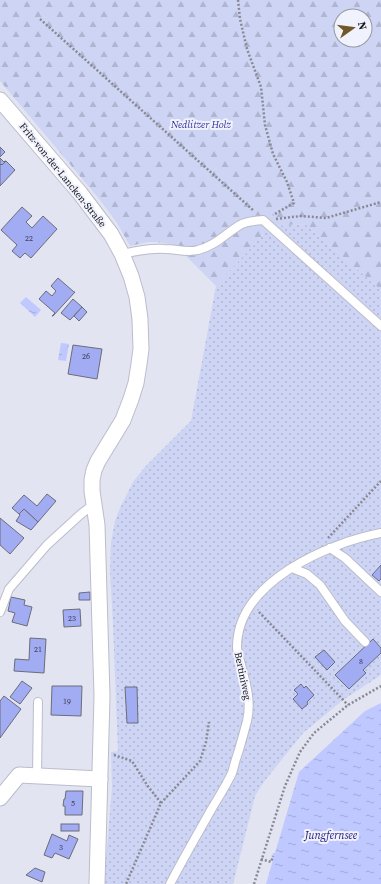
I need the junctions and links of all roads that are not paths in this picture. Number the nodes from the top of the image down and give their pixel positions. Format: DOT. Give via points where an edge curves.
graph roads {
  1 [pos="0,100"];
  2 [pos="122,254"];
  3 [pos="381,326"];
  4 [pos="94,504"];
  5 [pos="381,533"];
  6 [pos="330,548"];
  7 [pos="292,568"];
  8 [pos="381,592"];
  9 [pos="0,612"];
  10 [pos="365,642"];
  11 [pos="38,702"];
  12 [pos="37,776"];
  13 [pos="100,779"];
  14 [pos="0,798"];
  15 [pos="97,884"];
  16 [pos="170,884"];
  1 -- 2 [label="street, Fritz-von-der-Lancken-Straße" via="80,193 111,234"];
  2 -- 3 [label="lane" via="152,249 196,251 217,242 241,224 264,220"];
  2 -- 4 [label="street, Fritz-von-der-Lancken-Straße" via="135,290 140,319 141,349 133,394 123,420 94,470"];
  4 -- 9 [label="lane" via="47,545 8,589"];
  4 -- 13 [label="street" via="98,525 102,696"];
  5 -- 6 [label="lane, Bertiniweg"];
  6 -- 7 [label="lane, Bertiniweg"];
  6 -- 8 [label="lane" via="345,558"];
  7 -- 10 [label="lane" via="307,574 320,584 345,621"];
  7 -- 16 [label="lane, Bertiniweg" via="260,592 240,625 237,648 249,696 248,718 242,741 232,773"];
  11 -- 12 [label="lane"];
  12 -- 13 [label="street"];
  12 -- 14 [label="street" via="19,775"];
  13 -- 15 [label="street"];
}
